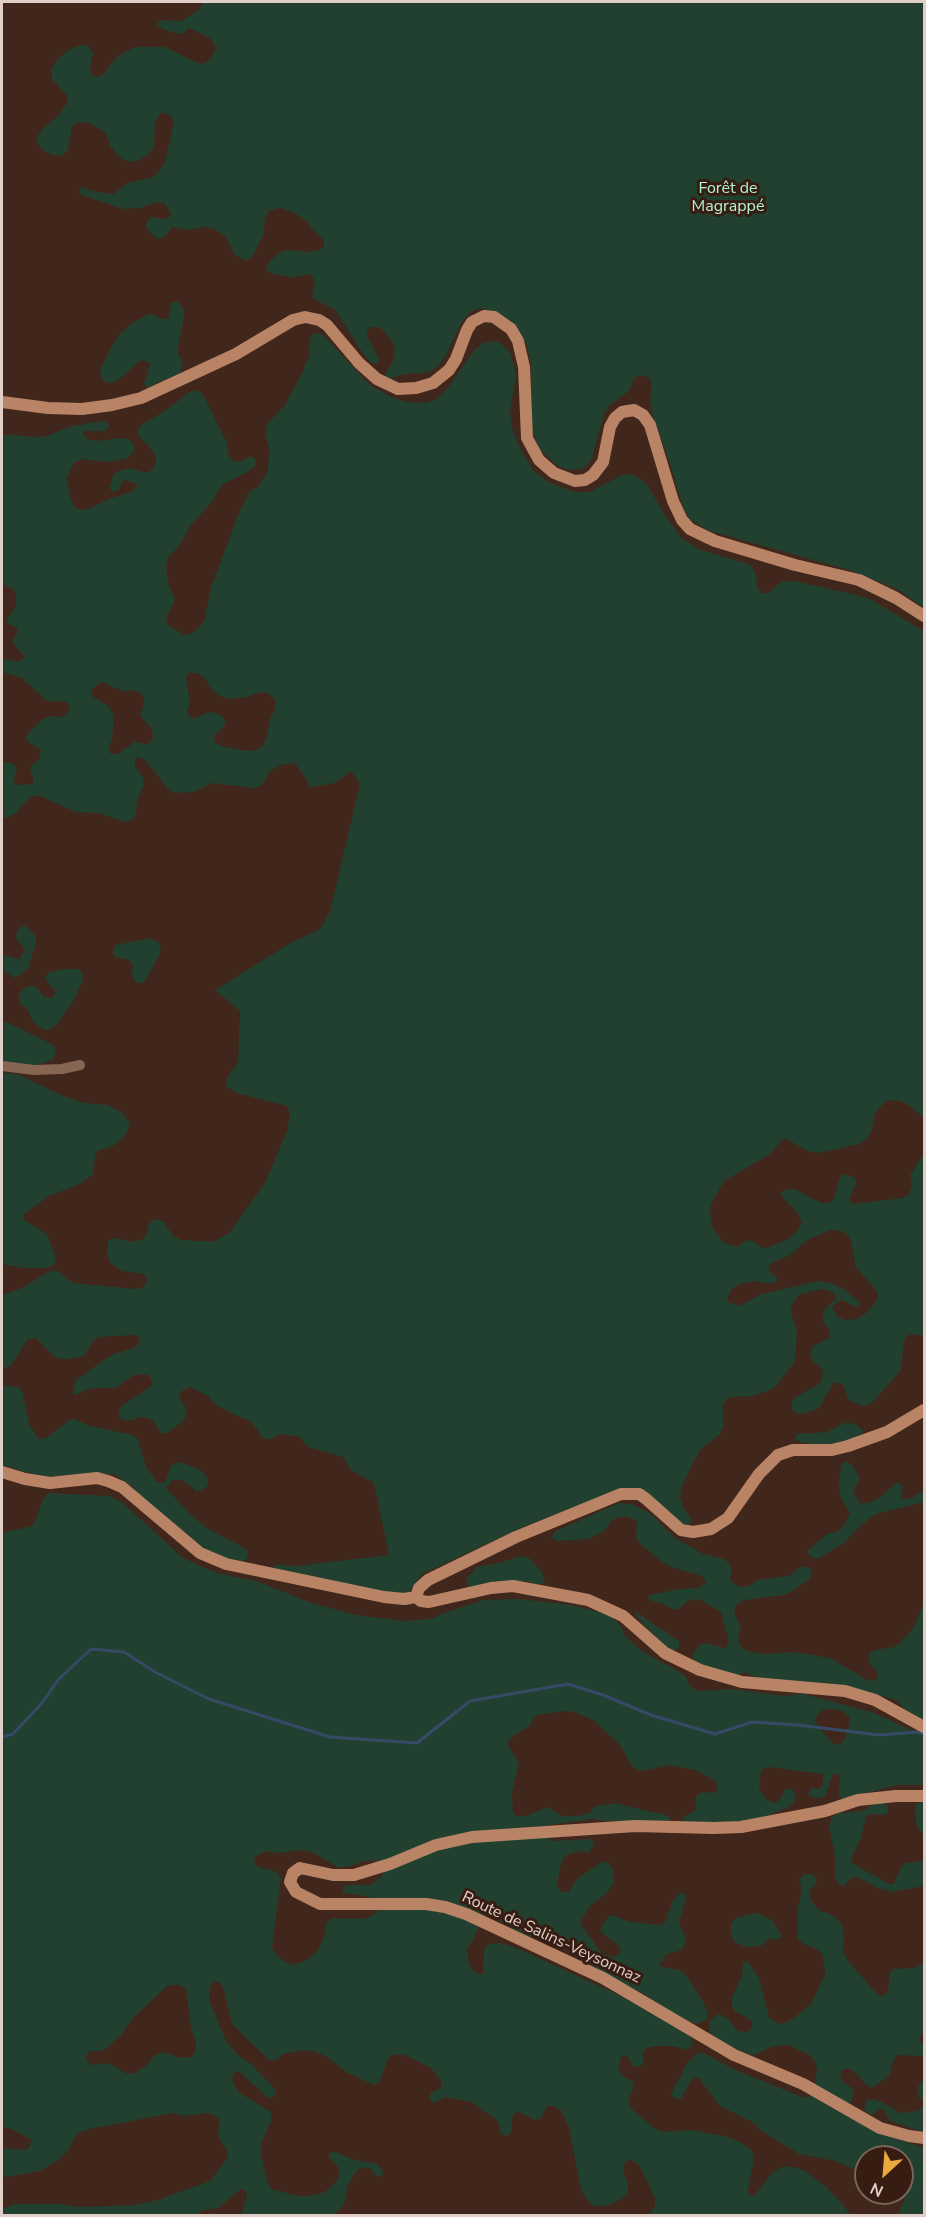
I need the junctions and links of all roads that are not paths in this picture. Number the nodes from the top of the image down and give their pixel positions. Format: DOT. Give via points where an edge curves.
graph roads {
  1 [pos="2,402"];
  2 [pos="924,616"];
  3 [pos="80,1065"];
  4 [pos="2,1066"];
  5 [pos="924,1410"];
  6 [pos="2,1472"];
  7 [pos="416,1597"];
  8 [pos="924,1727"];
  9 [pos="924,1796"];
  10 [pos="924,2138"];
  1 -- 2 [label="street" via="82,409 141,398 236,354 293,320 306,317 327,325 377,379 391,387 416,388 444,375 456,359 469,325 479,317 489,316 503,322 518,341 524,367 527,438 539,460 554,473 575,481 593,475 603,462 615,418 622,411 634,410 650,425 673,501 690,529 715,541 859,580"];
  3 -- 4 [label="street" via="34,1070"];
  5 -- 7 [label="street" via="887,1432 854,1444 778,1455 759,1474 728,1518 711,1529 681,1530 639,1494 621,1494 516,1537 428,1580"];
  6 -- 7 [label="street" via="39,1482 97,1478 108,1481 122,1487 200,1553 226,1564 384,1597"];
  7 -- 8 [label="street" via="429,1602 513,1586 588,1600 618,1612 665,1653 700,1670 742,1682 845,1691 875,1700"];
  9 -- 10 [label="street, Route de Salins-Veysonnaz" via="858,1800 825,1811 741,1827 635,1826 472,1837 436,1845 354,1875 300,1868 290,1882 296,1892 320,1904 426,1904 466,1914 603,1978 734,2055 803,2084 880,2128"];
}
